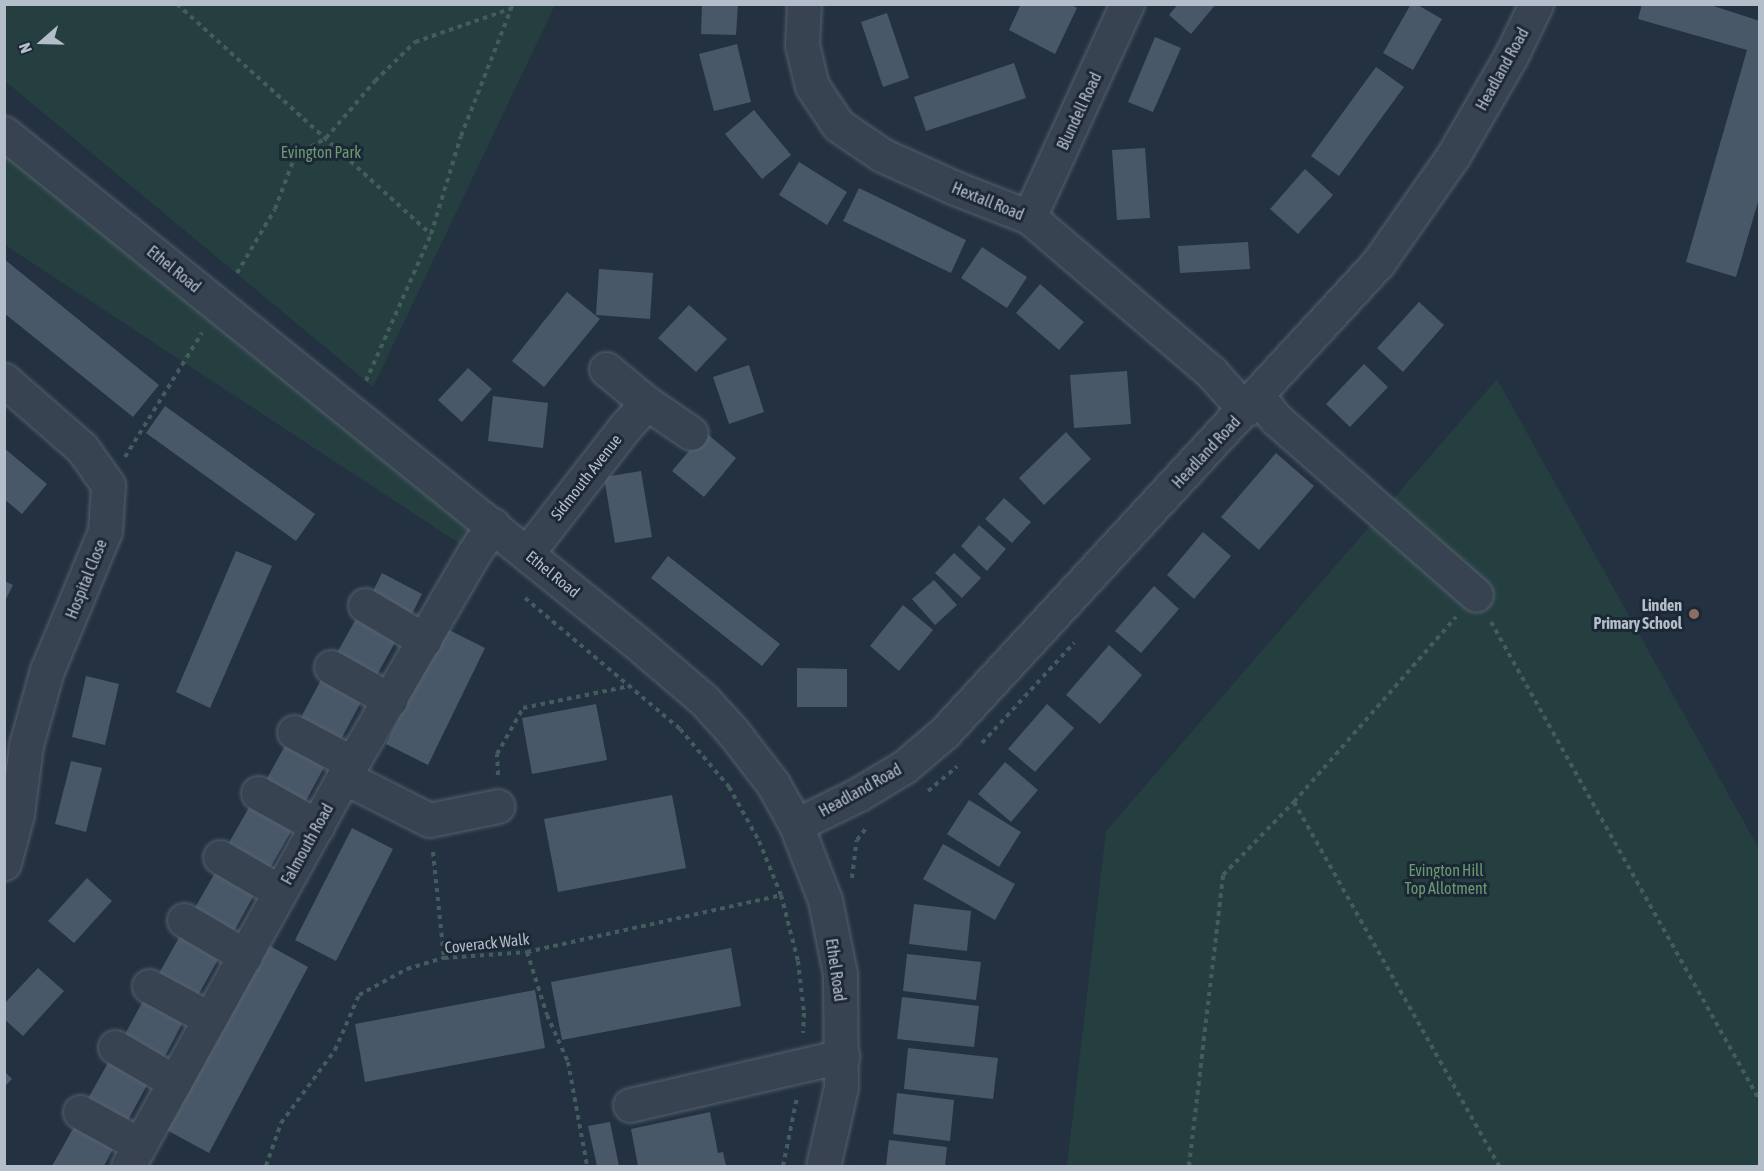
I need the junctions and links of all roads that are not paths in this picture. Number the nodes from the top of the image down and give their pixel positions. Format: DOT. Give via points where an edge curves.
graph roads {
  1 [pos="804,4"];
  2 [pos="1127,4"];
  3 [pos="1536,4"];
  4 [pos="4,133"];
  5 [pos="1029,217"];
  6 [pos="606,369"];
  7 [pos="4,380"];
  8 [pos="1251,403"];
  9 [pos="647,404"];
  10 [pos="691,433"];
  11 [pos="493,525"];
  12 [pos="528,553"];
  13 [pos="1476,595"];
  14 [pos="365,605"];
  15 [pos="424,640"];
  16 [pos="331,667"];
  17 [pos="390,700"];
  18 [pos="294,732"];
  19 [pos="348,770"];
  20 [pos="258,793"];
  21 [pos="498,806"];
  22 [pos="11,811"];
  23 [pos="796,825"];
  24 [pos="317,826"];
  25 [pos="220,857"];
  26 [pos="4,863"];
  27 [pos="280,892"];
  28 [pos="184,920"];
  29 [pos="245,956"];
  30 [pos="149,986"];
  31 [pos="210,1019"];
  32 [pos="115,1047"];
  33 [pos="843,1056"];
  34 [pos="175,1082"];
  35 [pos="630,1106"];
  36 [pos="80,1112"];
  37 [pos="134,1156"];
  38 [pos="823,1167"];
  1 -- 5 [label="street, Hextall Road" via="802,45 812,86 838,125 882,155"];
  2 -- 5 [label="street, Blundell Road"];
  3 -- 8 [label="street, Headland Road" via="1453,156 1378,263"];
  4 -- 11 [label="street, Ethel Road"];
  5 -- 8 [label="street, Hextall Road"];
  6 -- 9 [label="street"];
  7 -- 22 [label="street, Hospital Close" via="82,448 108,485 105,531 47,670"];
  8 -- 13 [label="street, Hextall Road" via="1276,418"];
  8 -- 23 [label="street, Headland Road" via="944,734 904,766 859,794"];
  9 -- 10 [label="street"];
  9 -- 12 [label="street, Sidmouth Avenue"];
  11 -- 12 [label="street, Ethel Road"];
  11 -- 15 [label="street, Falmouth Road"];
  12 -- 23 [label="street, Ethel Road" via="704,699 773,784"];
  14 -- 15 [label="street"];
  15 -- 17 [label="street, Falmouth Road"];
  16 -- 17 [label="street"];
  17 -- 19 [label="street, Falmouth Road"];
  18 -- 19 [label="street"];
  19 -- 21 [label="street" via="429,820"];
  19 -- 24 [label="street, Falmouth Road"];
  20 -- 24 [label="street"];
  22 -- 26 [label="street, Hospital Close"];
  23 -- 33 [label="street, Ethel Road" via="825,900 840,974"];
  24 -- 27 [label="street, Falmouth Road"];
  25 -- 27 [label="street"];
  27 -- 29 [label="street, Falmouth Road"];
  28 -- 29 [label="street"];
  29 -- 31 [label="street, Falmouth Road"];
  30 -- 31 [label="street"];
  31 -- 34 [label="street, Falmouth Road"];
  32 -- 34 [label="street"];
  33 -- 35 [label="street"];
  33 -- 38 [label="street, Ethel Road" via="842,1087"];
  34 -- 37 [label="street, Falmouth Road"];
  36 -- 37 [label="street"];
}
